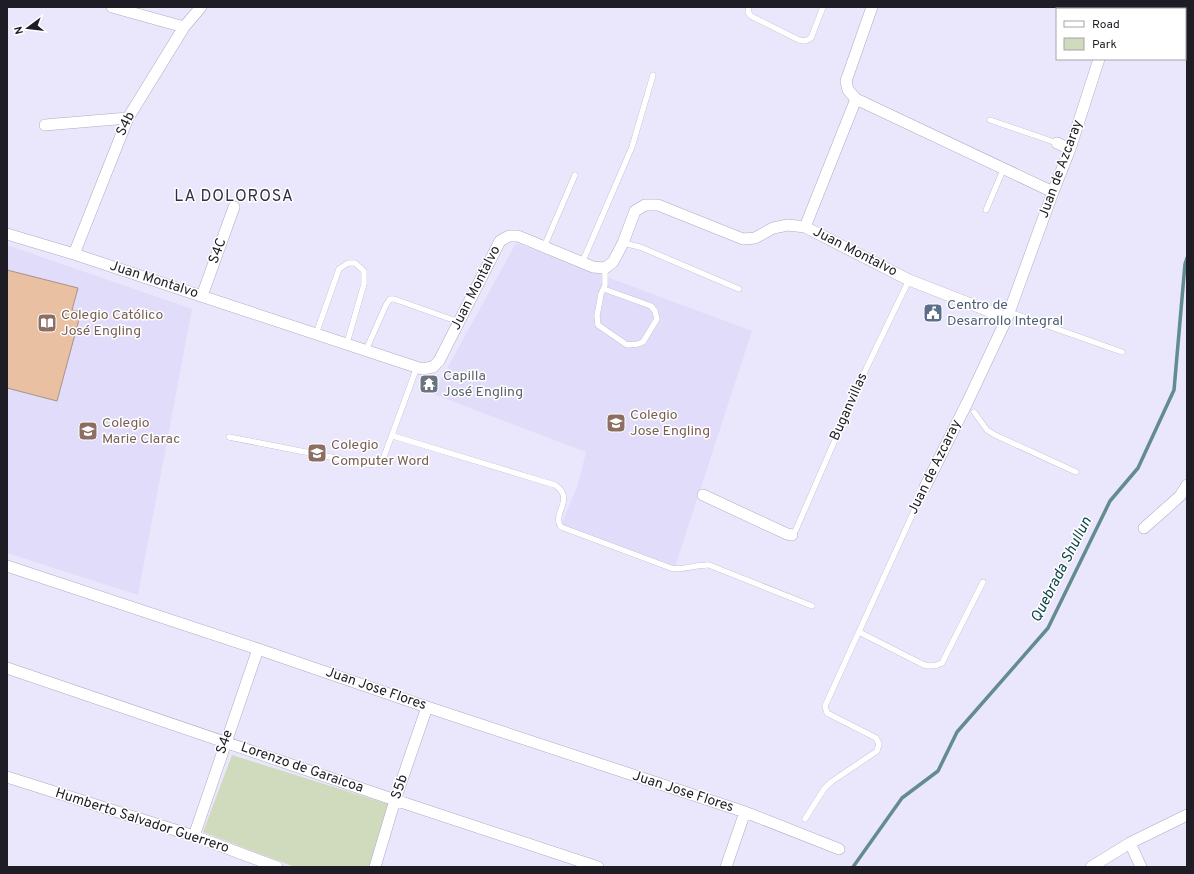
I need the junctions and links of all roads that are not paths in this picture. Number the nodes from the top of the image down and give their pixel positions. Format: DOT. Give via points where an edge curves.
graph roads {
  1 [pos="112,7"];
  2 [pos="201,7"];
  3 [pos="749,7"];
  4 [pos="823,7"];
  5 [pos="872,7"];
  6 [pos="184,27"];
  7 [pos="1099,60"];
  8 [pos="653,75"];
  9 [pos="856,99"];
  10 [pos="128,118"];
  11 [pos="990,120"];
  12 [pos="45,125"];
  13 [pos="1057,143"];
  14 [pos="1070,149"];
  15 [pos="1004,168"];
  16 [pos="575,175"];
  17 [pos="1053,192"];
  18 [pos="234,207"];
  19 [pos="986,210"];
  20 [pos="805,227"];
  21 [pos="7,234"];
  22 [pos="623,243"];
  23 [pos="544,247"];
  24 [pos="74,254"];
  25 [pos="582,263"];
  26 [pos="605,268"];
  27 [pos="909,280"];
  28 [pos="604,289"];
  29 [pos="739,289"];
  30 [pos="202,296"];
  31 [pos="1008,315"];
  32 [pos="459,322"];
  33 [pos="316,334"];
  34 [pos="346,343"];
  35 [pos="366,350"];
  36 [pos="1122,352"];
  37 [pos="417,367"];
  38 [pos="970,408"];
  39 [pos="393,436"];
  40 [pos="229,437"];
  41 [pos="1076,472"];
  42 [pos="1187,484"];
  43 [pos="924,487"];
  44 [pos="703,495"];
  45 [pos="1144,528"];
  46 [pos="792,535"];
  47 [pos="7,566"];
  48 [pos="983,582"];
  49 [pos="812,606"];
  50 [pos="859,632"];
  51 [pos="258,649"];
  52 [pos="7,668"];
  53 [pos="427,707"];
  54 [pos="225,742"];
  55 [pos="7,777"];
  56 [pos="395,800"];
  57 [pos="745,812"];
  58 [pos="1187,815"];
  59 [pos="805,819"];
  60 [pos="194,836"];
  61 [pos="1130,843"];
  62 [pos="839,849"];
  63 [pos="277,867"];
  64 [pos="375,867"];
  65 [pos="598,867"];
  66 [pos="726,867"];
  67 [pos="1092,867"];
  68 [pos="1141,867"];
  1 -- 6 [label="street"];
  2 -- 6 [label="street, S4b"];
  3 -- 4 [label="lane" via="748,12 751,16 806,41 811,38"];
  5 -- 9 [label="street" via="846,81 848,90"];
  6 -- 10 [label="street, S4b"];
  7 -- 14 [label="street, Juan de Azcaray"];
  8 -- 25 [label="lane" via="632,147"];
  9 -- 15 [label="street"];
  9 -- 20 [label="street"];
  10 -- 12 [label="street"];
  10 -- 24 [label="street, S4b"];
  11 -- 13 [label="lane"];
  13 -- 14 [label="street"];
  14 -- 17 [label="street, Juan de Azcaray"];
  15 -- 17 [label="street"];
  15 -- 19 [label="lane"];
  16 -- 23 [label="lane"];
  17 -- 31 [label="street, Juan de Azcaray"];
  18 -- 30 [label="street, S4C"];
  20 -- 22 [label="street, Juan Montalvo" via="788,225 773,228 755,238 743,239 658,204 645,205 635,211"];
  20 -- 27 [label="street, Juan Montalvo"];
  21 -- 24 [label="street, Juan Montalvo"];
  22 -- 26 [label="street, Juan Montalvo" via="613,262"];
  22 -- 29 [label="lane" via="640,247"];
  23 -- 25 [label="street, Juan Montalvo"];
  23 -- 32 [label="street, Juan Montalvo" via="518,236 509,236 500,241"];
  24 -- 30 [label="street, Juan Montalvo"];
  25 -- 26 [label="street, Juan Montalvo"];
  26 -- 28 [label="lane"];
  27 -- 31 [label="street, Juan Montalvo"];
  27 -- 46 [label="lane, Buganvillas" via="866,368"];
  28 -- 28 [label="lane" via="597,316 598,325 627,344 643,342 657,319 655,311 651,306"];
  30 -- 33 [label="street, Juan Montalvo"];
  31 -- 36 [label="lane"];
  31 -- 38 [label="street, Juan de Azcaray"];
  32 -- 35 [label="lane" via="390,299"];
  32 -- 37 [label="street, Juan Montalvo" via="440,361 433,367"];
  33 -- 34 [label="street, Juan Montalvo"];
  33 -- 34 [label="lane" via="339,269 348,262 355,263 364,271 364,284"];
  34 -- 35 [label="street, Juan Montalvo"];
  35 -- 37 [label="street, Juan Montalvo"];
  37 -- 39 [label="lane"];
  38 -- 41 [label="lane" via="987,430 995,435"];
  38 -- 43 [label="street, Juan de Azcaray"];
  39 -- 40 [label="lane" via="382,462 375,465"];
  39 -- 49 [label="lane" via="555,485 560,489 564,500 558,519 561,527 676,570 709,565"];
  42 -- 45 [label="street" via="1180,496"];
  43 -- 50 [label="lane, Juan de Azcaray"];
  44 -- 46 [label="street"];
  47 -- 51 [label="street, Juan Jose Flores"];
  48 -- 50 [label="lane" via="942,663 937,666 924,665"];
  50 -- 59 [label="lane, Juan de Azcaray" via="825,706 827,713 876,738 879,744 877,751 824,788"];
  51 -- 53 [label="street, Juan Jose Flores"];
  51 -- 54 [label="street, S4e"];
  52 -- 54 [label="street, Lorenzo de Garaicoa"];
  53 -- 56 [label="street, S5b"];
  53 -- 57 [label="street, Juan Jose Flores"];
  54 -- 56 [label="street, Lorenzo de Garaicoa"];
  54 -- 60 [label="street, S4e"];
  55 -- 60 [label="street, Humberto Salvador Guerrero"];
  56 -- 64 [label="street, S5b"];
  56 -- 65 [label="street, Lorenzo de Garaicoa"];
  57 -- 62 [label="street, Juan Jose Flores"];
  57 -- 66 [label="street"];
  58 -- 61 [label="street"];
  60 -- 63 [label="street, Humberto Salvador Guerrero"];
  61 -- 67 [label="street"];
  61 -- 68 [label="street"];
}
